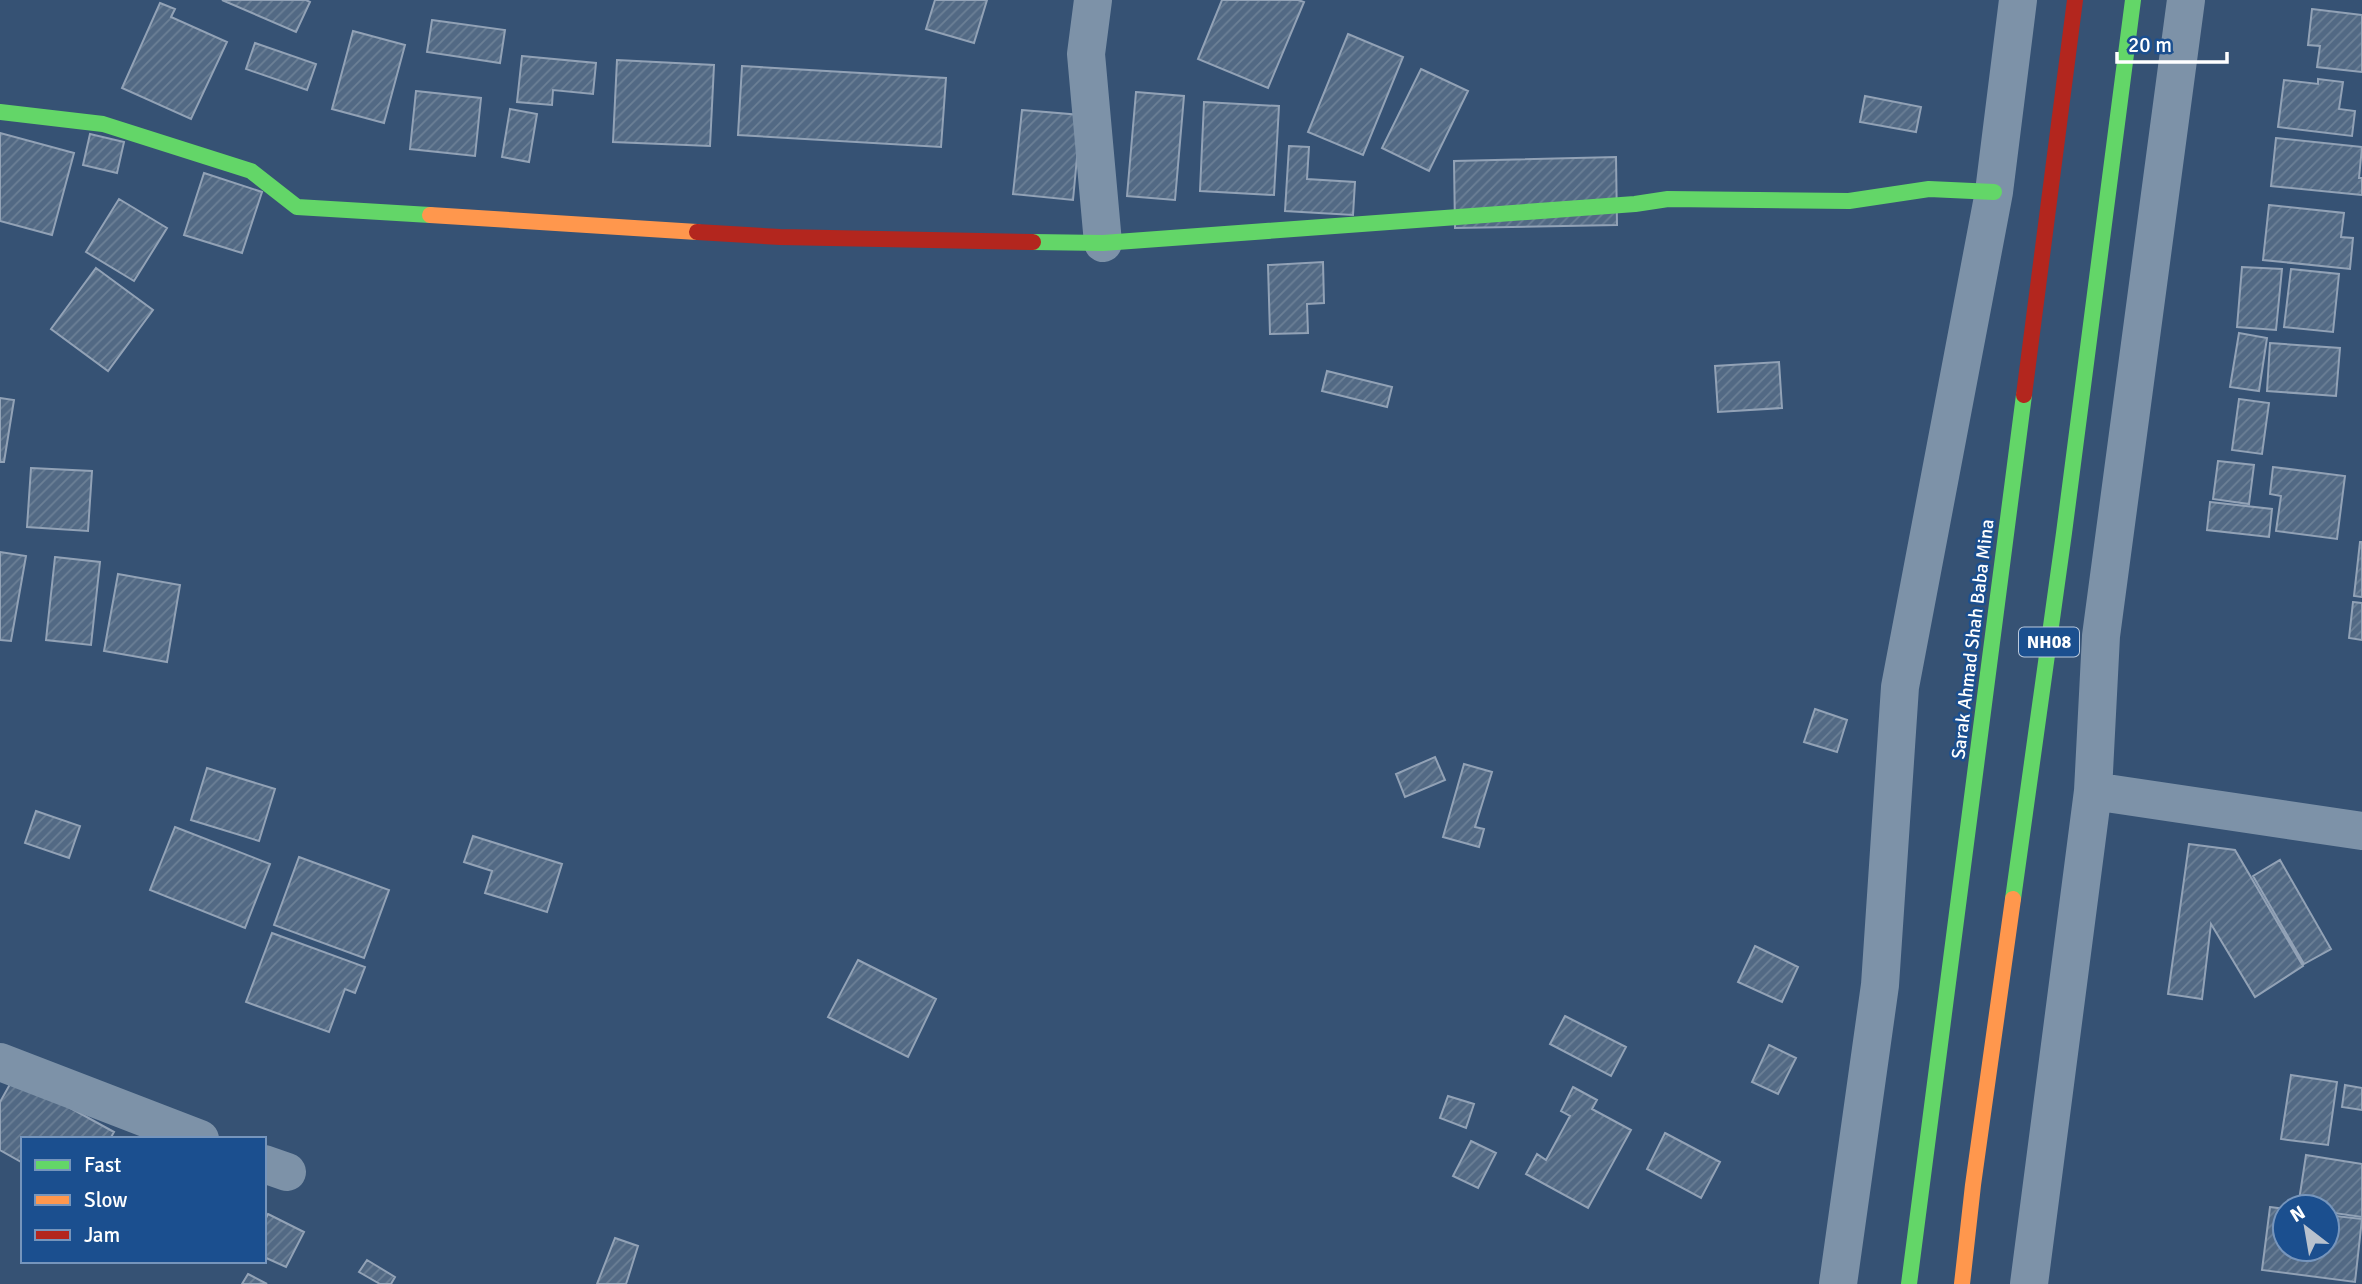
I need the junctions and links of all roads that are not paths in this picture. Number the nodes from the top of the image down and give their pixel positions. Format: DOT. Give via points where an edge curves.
graph roads {
  1 [pos="1093,0"];
  2 [pos="2018,0"];
  3 [pos="2075,0"];
  4 [pos="2133,0"];
  5 [pos="2186,0"];
  6 [pos="0,112"];
  7 [pos="1993,192"];
  8 [pos="1103,243"];
  9 [pos="2094,791"];
  10 [pos="2362,831"];
  11 [pos="0,1062"];
  12 [pos="195,1137"];
  13 [pos="1838,1284"];
  14 [pos="1909,1284"];
  15 [pos="1962,1284"];
  16 [pos="2029,1284"];
  1 -- 8 [label="street" via="1086,54"];
  2 -- 7 [label="street"];
  3 -- 14 [label="main road, Sarak Ahmad Shah Baba Mina / NH08"];
  4 -- 15 [label="main road, NH08"];
  5 -- 9 [label="street" via="2101,636"];
  6 -- 8 [label="main road" via="103,124 251,171 297,207 780,237"];
  7 -- 8 [label="main road" via="1929,189 1849,201 1668,199"];
  7 -- 13 [label="street" via="1900,687 1880,985"];
  9 -- 10 [label="street"];
  9 -- 16 [label="street"];
  11 -- 12 [label="street"];
}
